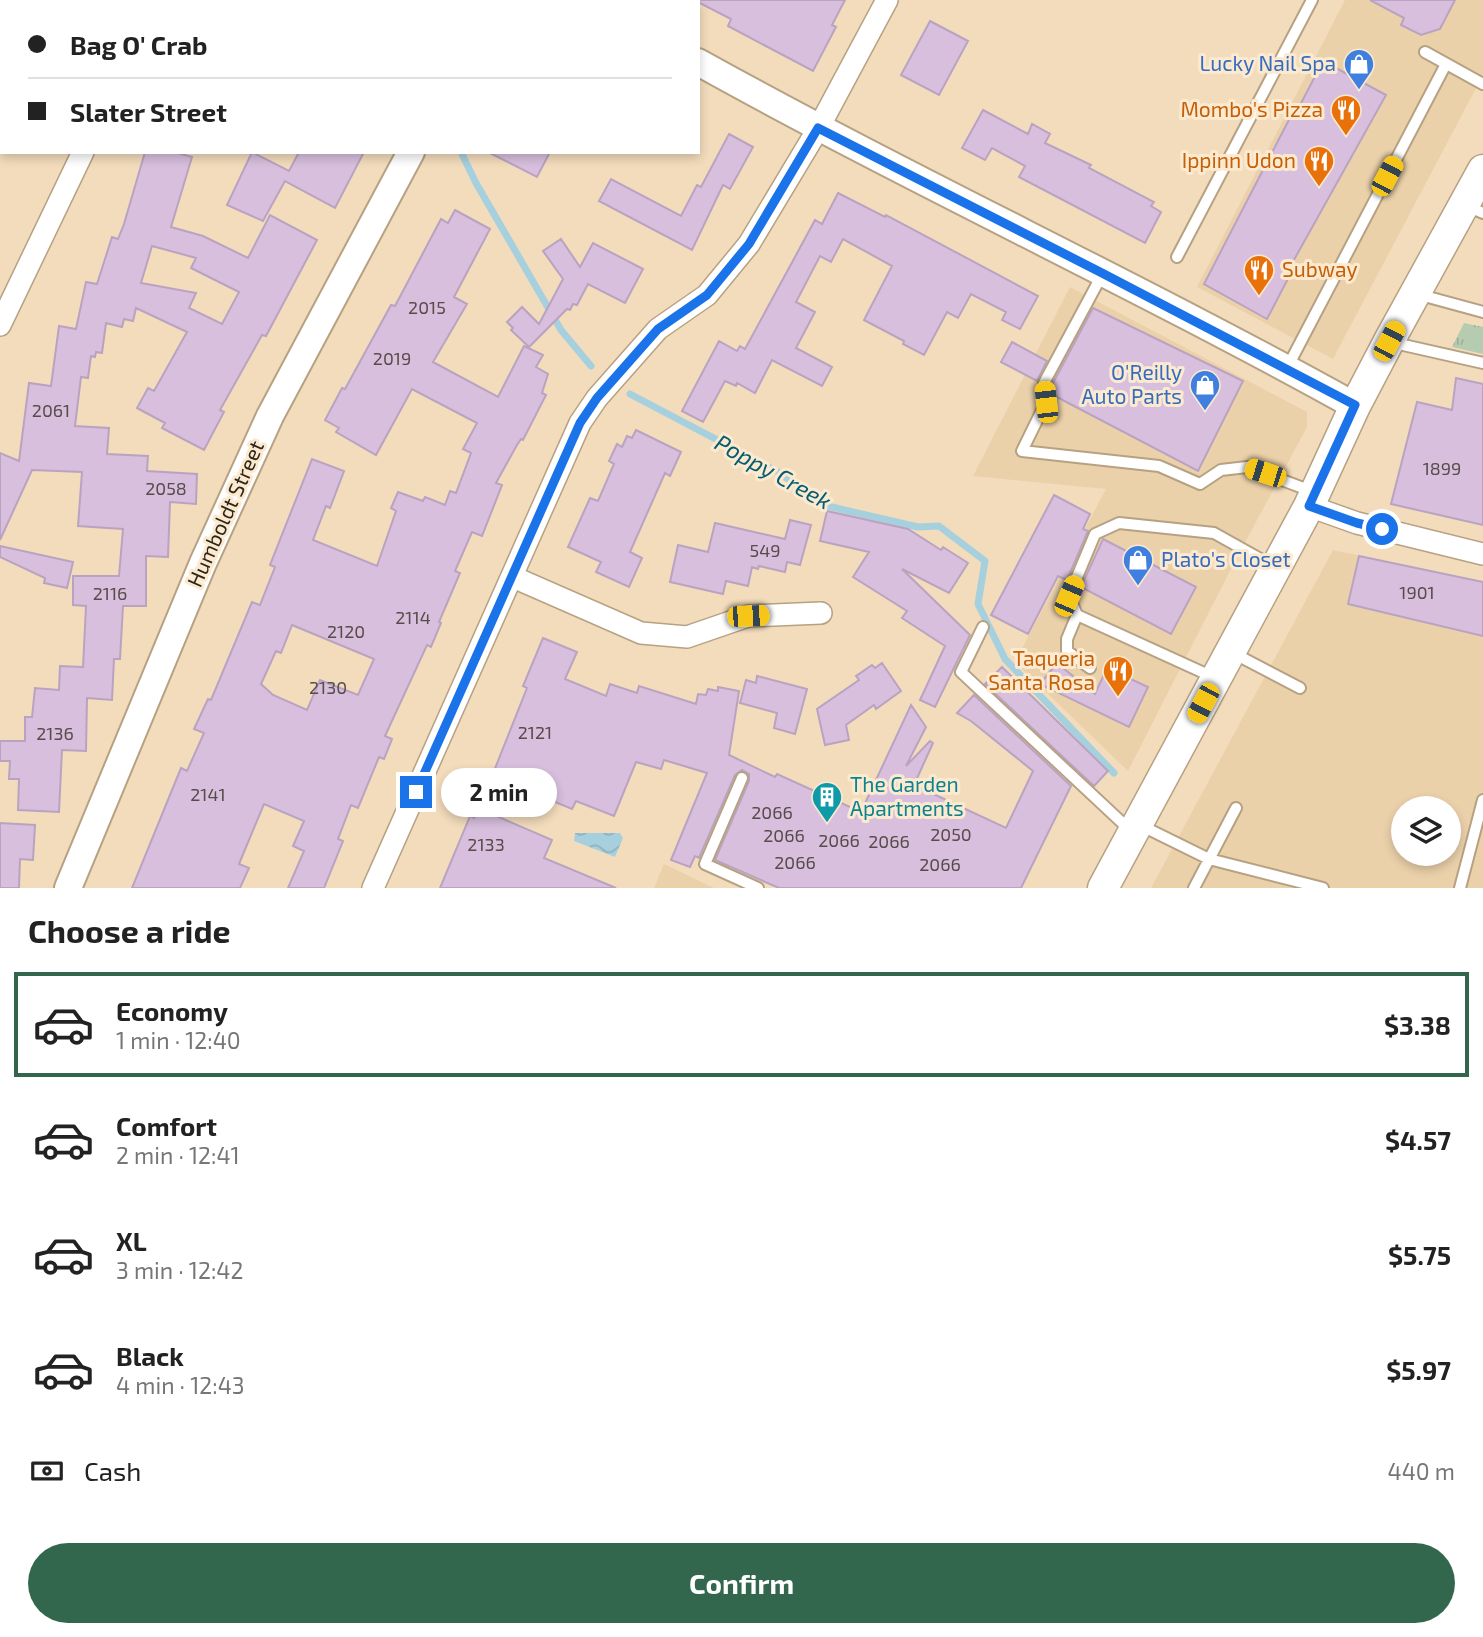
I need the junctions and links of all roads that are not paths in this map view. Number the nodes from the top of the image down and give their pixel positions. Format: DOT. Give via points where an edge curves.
graph roads {
  1 [pos="887,0"];
  2 [pos="1312,0"];
  3 [pos="1425,52"];
  4 [pos="700,63"];
  5 [pos="1446,64"];
  6 [pos="1483,84"];
  7 [pos="818,128"];
  8 [pos="82,154"];
  9 [pos="410,154"];
  10 [pos="1483,170"];
  11 [pos="1473,209"];
  12 [pos="1177,257"];
  13 [pos="1102,273"];
  14 [pos="1414,294"];
  15 [pos="1483,312"];
  16 [pos="0,325"];
  17 [pos="1389,341"];
  18 [pos="1483,363"];
  19 [pos="1287,369"];
  20 [pos="1355,405"];
  21 [pos="1312,499"];
  22 [pos="1483,554"];
  23 [pos="1276,567"];
  24 [pos="513,577"];
  25 [pos="821,613"];
  26 [pos="1077,615"];
  27 [pos="984,627"];
  28 [pos="1230,652"];
  29 [pos="1090,668"];
  30 [pos="1216,679"];
  31 [pos="1300,688"];
  32 [pos="742,778"];
  33 [pos="1483,800"];
  34 [pos="1236,808"];
  35 [pos="1135,828"];
  36 [pos="1209,859"];
  37 [pos="68,888"];
  38 [pos="373,888"];
  39 [pos="758,888"];
  40 [pos="1103,888"];
  41 [pos="1194,888"];
  42 [pos="1323,888"];
  43 [pos="1460,888"];
  1 -- 7 [label="street"];
  2 -- 12 [label="lane"];
  3 -- 5 [label="lane"];
  4 -- 7 [label="street"];
  5 -- 6 [label="lane"];
  5 -- 19 [label="lane"];
  7 -- 13 [label="street"];
  7 -- 24 [label="street" via="732,265 707,295 658,329 597,398"];
  8 -- 16 [label="street"];
  9 -- 37 [label="street, Humboldt Street" via="270,416 202,563"];
  10 -- 11 [label="main road"];
  11 -- 14 [label="main road"];
  13 -- 19 [label="street"];
  13 -- 21 [label="lane" via="1044,383 1046,402 1022,451 1159,466 1200,484 1220,470 1247,467"];
  14 -- 15 [label="lane"];
  14 -- 17 [label="main road"];
  17 -- 18 [label="lane"];
  17 -- 20 [label="main road"];
  19 -- 20 [label="street"];
  20 -- 21 [label="main road"];
  21 -- 22 [label="street" via="1357,523"];
  21 -- 23 [label="main road"];
  23 -- 26 [label="lane" via="1214,533 1119,523 1095,534 1069,596"];
  23 -- 28 [label="main road"];
  24 -- 25 [label="street" via="640,633 687,637 748,616"];
  24 -- 38 [label="street"];
  26 -- 29 [label="lane" via="1067,651"];
  26 -- 30 [label="lane"];
  27 -- 35 [label="lane" via="961,672"];
  28 -- 30 [label="main road"];
  28 -- 31 [label="lane"];
  30 -- 35 [label="main road"];
  32 -- 39 [label="lane" via="705,864"];
  33 -- 43 [label="lane"];
  34 -- 36 [label="lane"];
  35 -- 36 [label="lane"];
  35 -- 40 [label="main road"];
  36 -- 41 [label="lane"];
  36 -- 42 [label="lane"];
}
